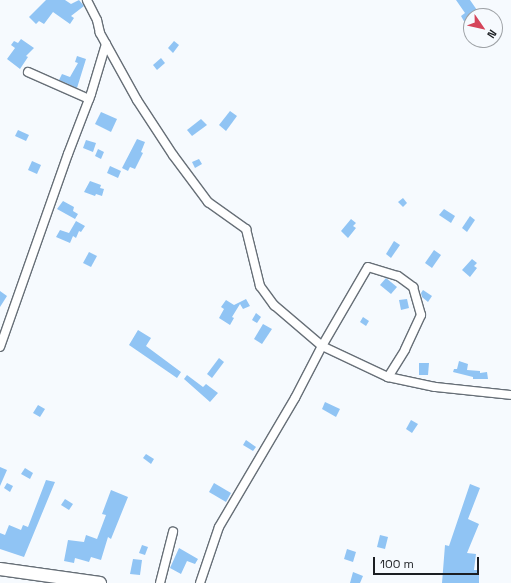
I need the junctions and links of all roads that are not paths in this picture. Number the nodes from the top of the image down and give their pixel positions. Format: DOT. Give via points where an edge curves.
graph roads {
  1 [pos="87,0"];
  2 [pos="106,44"];
  3 [pos="28,72"];
  4 [pos="89,99"];
  5 [pos="322,346"];
  6 [pos="0,347"];
  7 [pos="388,377"];
  8 [pos="511,395"];
  9 [pos="173,532"];
  10 [pos="0,568"];
  11 [pos="100,583"];
  12 [pos="160,583"];
  13 [pos="200,583"];
  1 -- 2 [label="street"];
  2 -- 4 [label="street"];
  2 -- 5 [label="street" via="173,155 208,202 246,229 260,286 274,305"];
  3 -- 4 [label="street"];
  4 -- 6 [label="street"];
  5 -- 7 [label="street"];
  5 -- 7 [label="street" via="368,267 398,276 413,287 421,315 405,350"];
  5 -- 13 [label="street" via="296,398 219,527"];
  7 -- 8 [label="street" via="435,387"];
  9 -- 12 [label="street"];
  10 -- 11 [label="highway"];
}
